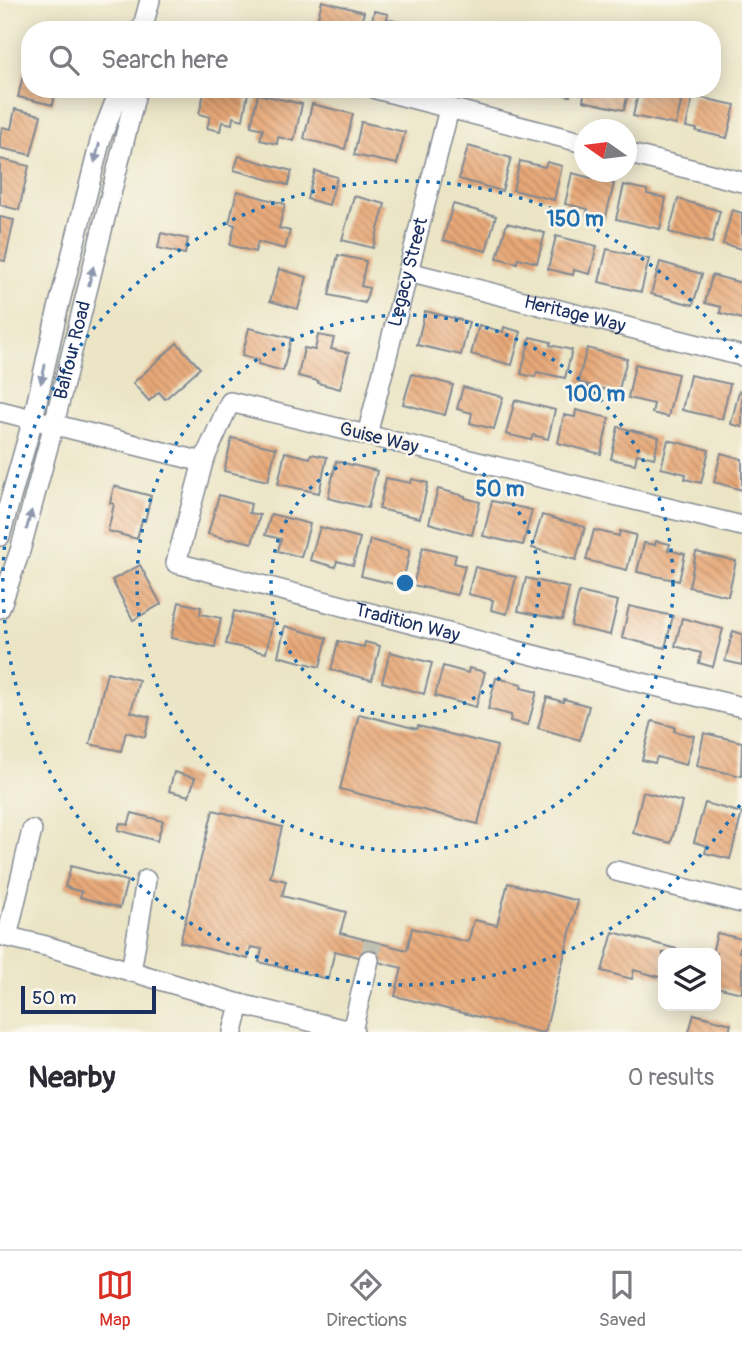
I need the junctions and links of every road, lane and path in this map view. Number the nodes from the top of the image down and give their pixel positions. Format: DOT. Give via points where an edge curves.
graph roads {
  1 [pos="150,0"];
  2 [pos="163,0"];
  3 [pos="144,21"];
  4 [pos="157,21"];
  5 [pos="117,98"];
  6 [pos="135,98"];
  7 [pos="409,98"];
  8 [pos="449,109"];
  9 [pos="574,140"];
  10 [pos="637,156"];
  11 [pos="742,182"];
  12 [pos="408,272"];
  13 [pos="742,356"];
  14 [pos="0,411"];
  15 [pos="33,419"];
  16 [pos="54,424"];
  17 [pos="367,435"];
  18 [pos="203,462"];
  19 [pos="742,526"];
  20 [pos="0,536"];
  21 [pos="0,608"];
  22 [pos="742,707"];
  23 [pos="32,830"];
  24 [pos="616,871"];
  25 [pos="146,880"];
  26 [pos="742,903"];
  27 [pos="3,936"];
  28 [pos="369,960"];
  29 [pos="131,972"];
  30 [pos="240,1004"];
  31 [pos="233,1032"];
  32 [pos="353,1032"];
  1 -- 3 [label="street"];
  2 -- 4 [label="street"];
  5 -- 15 [label="street, Balfour Road, one-way" via="101,138"];
  16 -- 6 [label="street, Balfour Road, one-way"];
  7 -- 8 [label="street"];
  8 -- 9 [label="street"];
  8 -- 12 [label="street, Legacy Street"];
  10 -- 11 [label="street"];
  12 -- 13 [label="street, Heritage Way"];
  12 -- 17 [label="street, Legacy Street"];
  14 -- 15 [label="street"];
  15 -- 16 [label="street"];
  15 -- 20 [label="street, Balfour Road"];
  16 -- 18 [label="street"];
  21 -- 16 [label="street, Balfour Road, one-way"];
  17 -- 18 [label="street, Guise Way" via="230,402"];
  17 -- 19 [label="street, Guise Way"];
  18 -- 22 [label="street, Tradition Way" via="176,563"];
  23 -- 27 [label="street"];
  24 -- 26 [label="street"];
  25 -- 29 [label="street"];
  27 -- 29 [label="street"];
  28 -- 32 [label="street"];
  29 -- 30 [label="street"];
  30 -- 31 [label="street"];
  30 -- 32 [label="street"];
}
